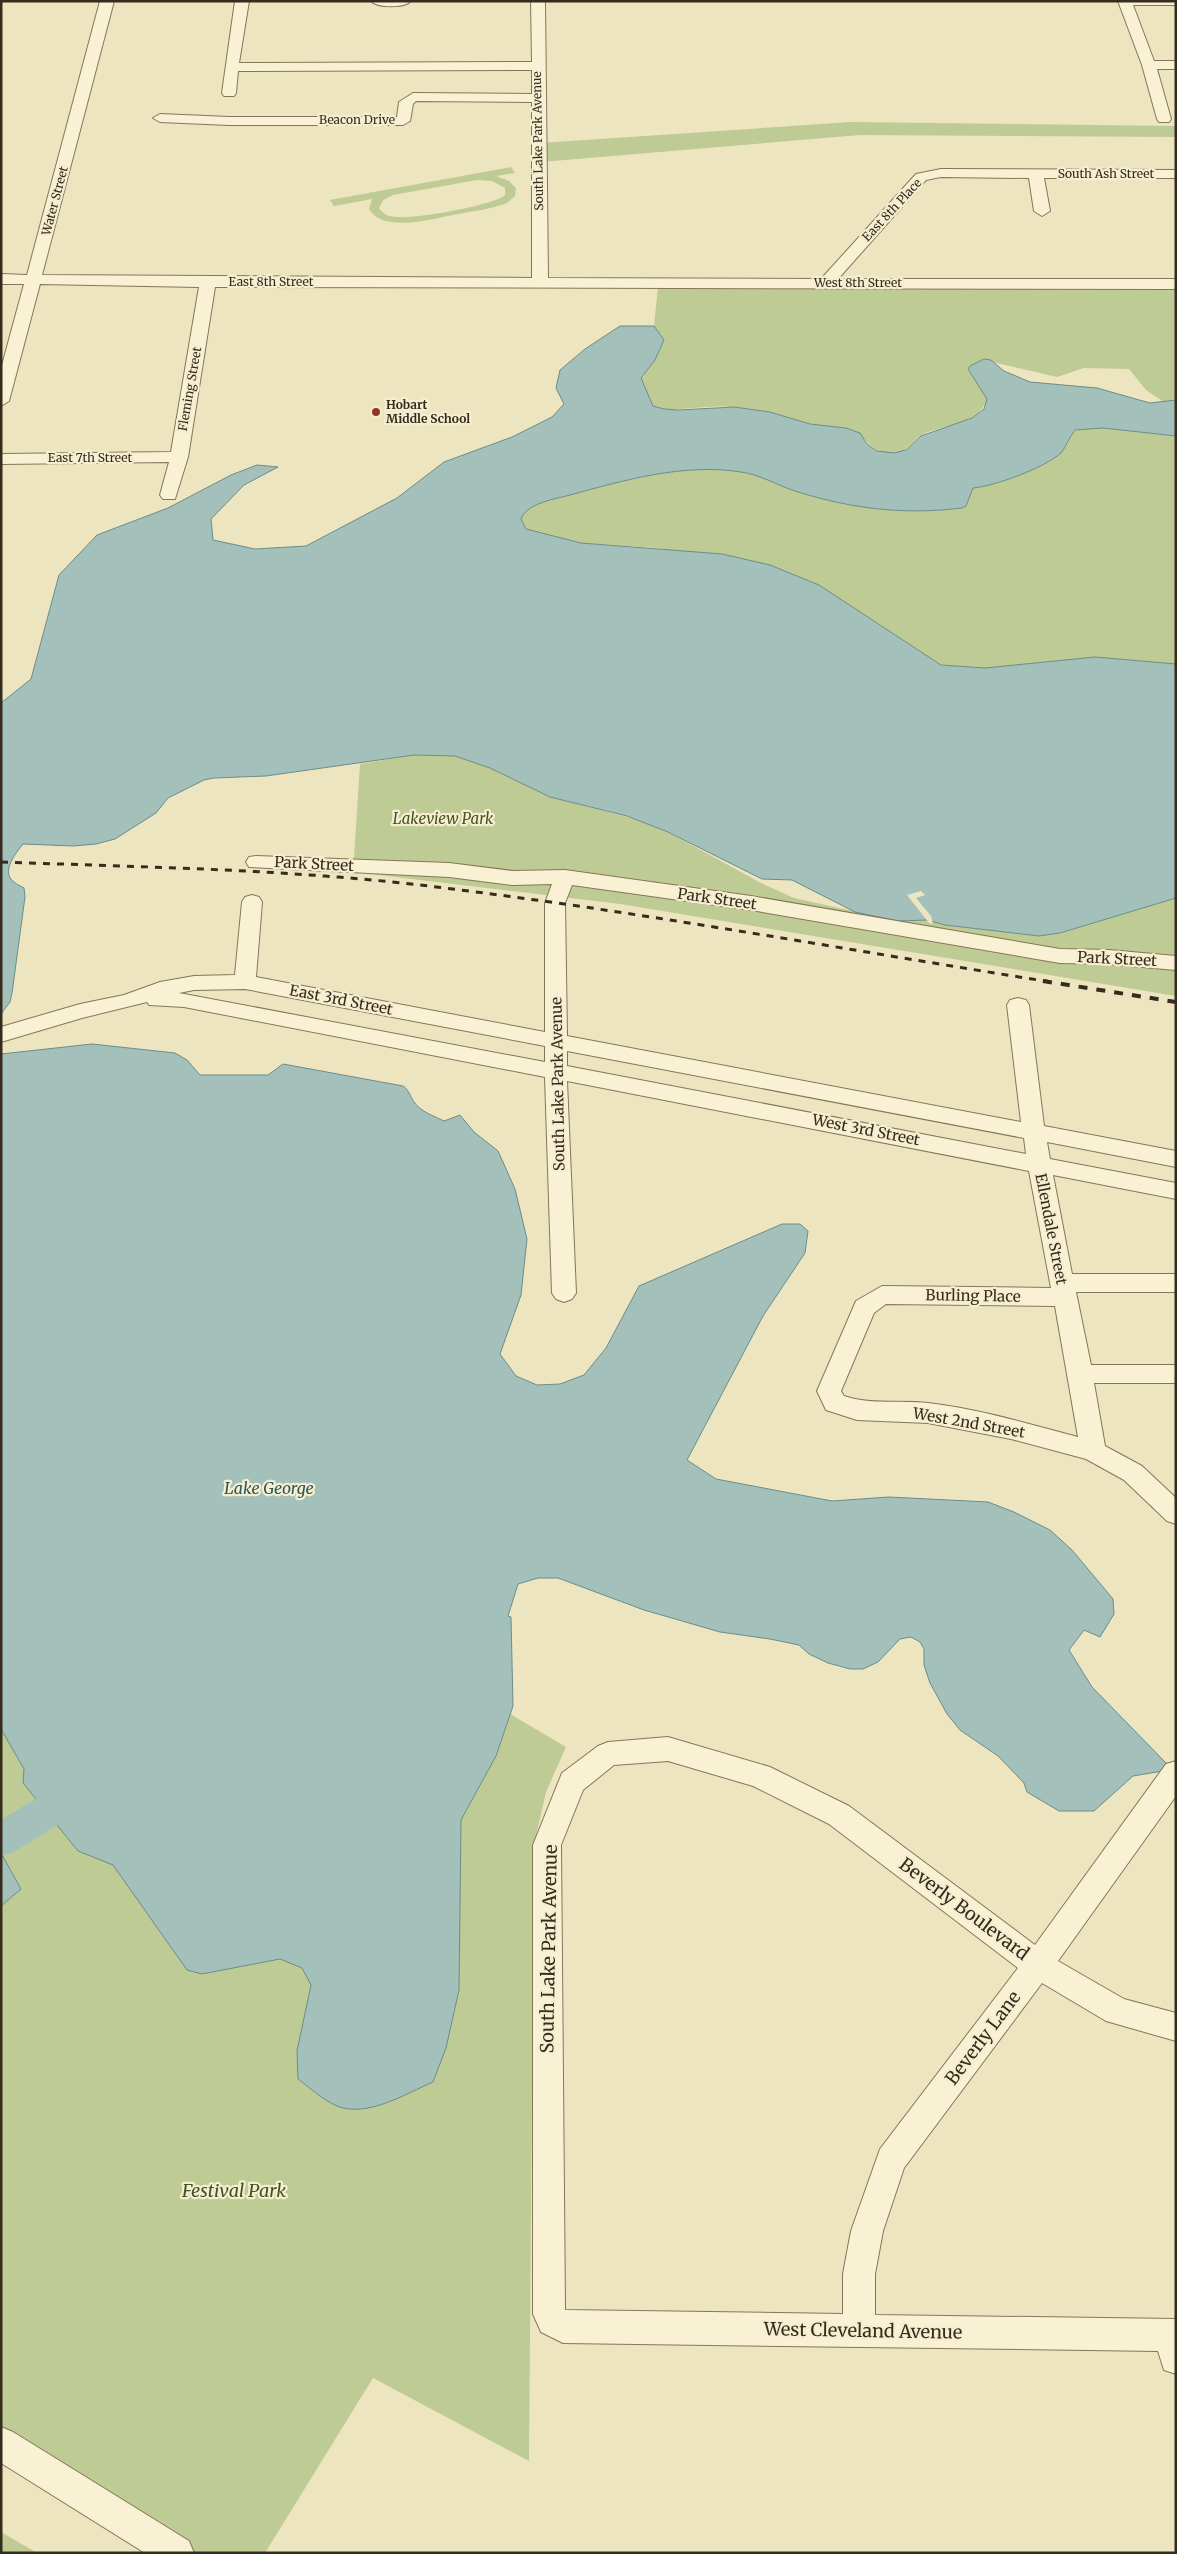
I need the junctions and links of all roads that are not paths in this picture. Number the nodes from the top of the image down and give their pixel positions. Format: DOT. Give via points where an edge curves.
graph roads {
  1 [pos="107,1"];
  2 [pos="242,1"];
  3 [pos="377,1"];
  4 [pos="405,1"];
  5 [pos="538,1"];
  6 [pos="1125,1"];
  7 [pos="1133,1"];
  8 [pos="1176,1"];
  9 [pos="1149,65"];
  10 [pos="1176,65"];
  11 [pos="537,66"];
  12 [pos="231,67"];
  13 [pos="229,93"];
  14 [pos="537,98"];
  15 [pos="160,118"];
  16 [pos="1164,119"];
  17 [pos="1036,173"];
  18 [pos="1176,174"];
  19 [pos="1042,211"];
  20 [pos="1,279"];
  21 [pos="35,280"];
  22 [pos="540,281"];
  23 [pos="208,282"];
  24 [pos="826,282"];
  25 [pos="1176,284"];
  26 [pos="1,401"];
  27 [pos="178,457"];
  28 [pos="1,459"];
  29 [pos="169,495"];
  30 [pos="256,862"];
  31 [pos="565,877"];
  32 [pos="252,902"];
  33 [pos="1176,963"];
  34 [pos="245,982"];
  35 [pos="128,1001"];
  36 [pos="1018,1005"];
  37 [pos="1,1035"];
  38 [pos="556,1040"];
  39 [pos="556,1071"];
  40 [pos="1034,1132"];
  41 [pos="1176,1159"];
  42 [pos="1039,1163"];
  43 [pos="1176,1191"];
  44 [pos="1176,1283"];
  45 [pos="1063,1290"];
  46 [pos="564,1293"];
  47 [pos="882,1295"];
  48 [pos="1082,1374"];
  49 [pos="1176,1374"];
  50 [pos="1093,1451"];
  51 [pos="1176,1514"];
  52 [pos="1176,1773"];
  53 [pos="760,1776"];
  54 [pos="1038,1965"];
  55 [pos="1176,2027"];
  56 [pos="552,2321"];
  57 [pos="859,2330"];
  58 [pos="1174,2343"];
  59 [pos="1,2444"];
  60 [pos="177,2553"];
  1 -- 21 [label="street, Water Street"];
  2 -- 12 [label="street"];
  3 -- 4 [label="street"];
  5 -- 11 [label="street, South Lake Park Avenue"];
  6 -- 9 [label="street"];
  7 -- 8 [label="street"];
  9 -- 10 [label="street"];
  9 -- 16 [label="street"];
  11 -- 12 [label="street"];
  11 -- 14 [label="street, South Lake Park Avenue"];
  12 -- 13 [label="street"];
  14 -- 15 [label="street, Beacon Drive" via="413,97 406,102 404,120"];
  14 -- 22 [label="street, South Lake Park Avenue"];
  17 -- 18 [label="street, South Ash Street"];
  17 -- 19 [label="street"];
  17 -- 24 [label="street, East 8th Place" via="940,173 920,177"];
  20 -- 21 [label="street, East 8th Street"];
  21 -- 23 [label="street, East 8th Street"];
  21 -- 26 [label="street, Water Street"];
  22 -- 23 [label="street, East 8th Street"];
  22 -- 24 [label="street, West 8th Street"];
  23 -- 27 [label="street, Fleming Street"];
  24 -- 25 [label="street, West 8th Street"];
  27 -- 28 [label="street, East 7th Street"];
  27 -- 29 [label="street, Fleming Street"];
  30 -- 31 [label="street, Park Street" via="449,870 513,878"];
  31 -- 33 [label="street, Park Street" via="751,903 1060,956"];
  31 -- 38 [label="street, South Lake Park Avenue" via="555,903"];
  32 -- 34 [label="street"];
  34 -- 35 [label="street, East 3rd Street" via="194,983 160,989"];
  34 -- 38 [label="street, East 3rd Street"];
  35 -- 37 [label="street, East 3rd Street" via="80,1011"];
  35 -- 39 [label="street, East 3rd Street" via="184,1000"];
  36 -- 40 [label="street, Ellendale Street"];
  38 -- 39 [label="street, South Lake Park Avenue"];
  38 -- 40 [label="street, West 3rd Street"];
  39 -- 42 [label="street, West 3rd Street"];
  39 -- 46 [label="street, South Lake Park Avenue"];
  40 -- 41 [label="street, West 3rd Street"];
  40 -- 42 [label="street, Ellendale Street"];
  42 -- 43 [label="street, West 3rd Street"];
  42 -- 45 [label="street, Ellendale Street"];
  44 -- 45 [label="street, Burling Place"];
  45 -- 47 [label="street, Burling Place"];
  45 -- 48 [label="street, Ellendale Street"];
  47 -- 50 [label="street, West 2nd Street" via="864,1307 829,1391 835,1403 857,1410 928,1414 1002,1427"];
  48 -- 49 [label="street"];
  48 -- 50 [label="street, Ellendale Street"];
  50 -- 51 [label="street, West 2nd Street" via="1133,1473"];
  52 -- 54 [label="street, Beverly Lane"];
  53 -- 54 [label="street, Beverly Boulevard" via="839,1815"];
  53 -- 56 [label="street, South Lake Park Avenue" via="668,1748 608,1754 572,1782 547,1845 549,2314"];
  54 -- 55 [label="street, Beverly Boulevard" via="1117,2011"];
  54 -- 57 [label="street, Beverly Lane" via="891,2160 867,2231 859,2274"];
  56 -- 57 [label="street, West Cleveland Avenue" via="563,2327"];
  57 -- 58 [label="street, West Cleveland Avenue"];
  59 -- 60 [label="street"];
}
